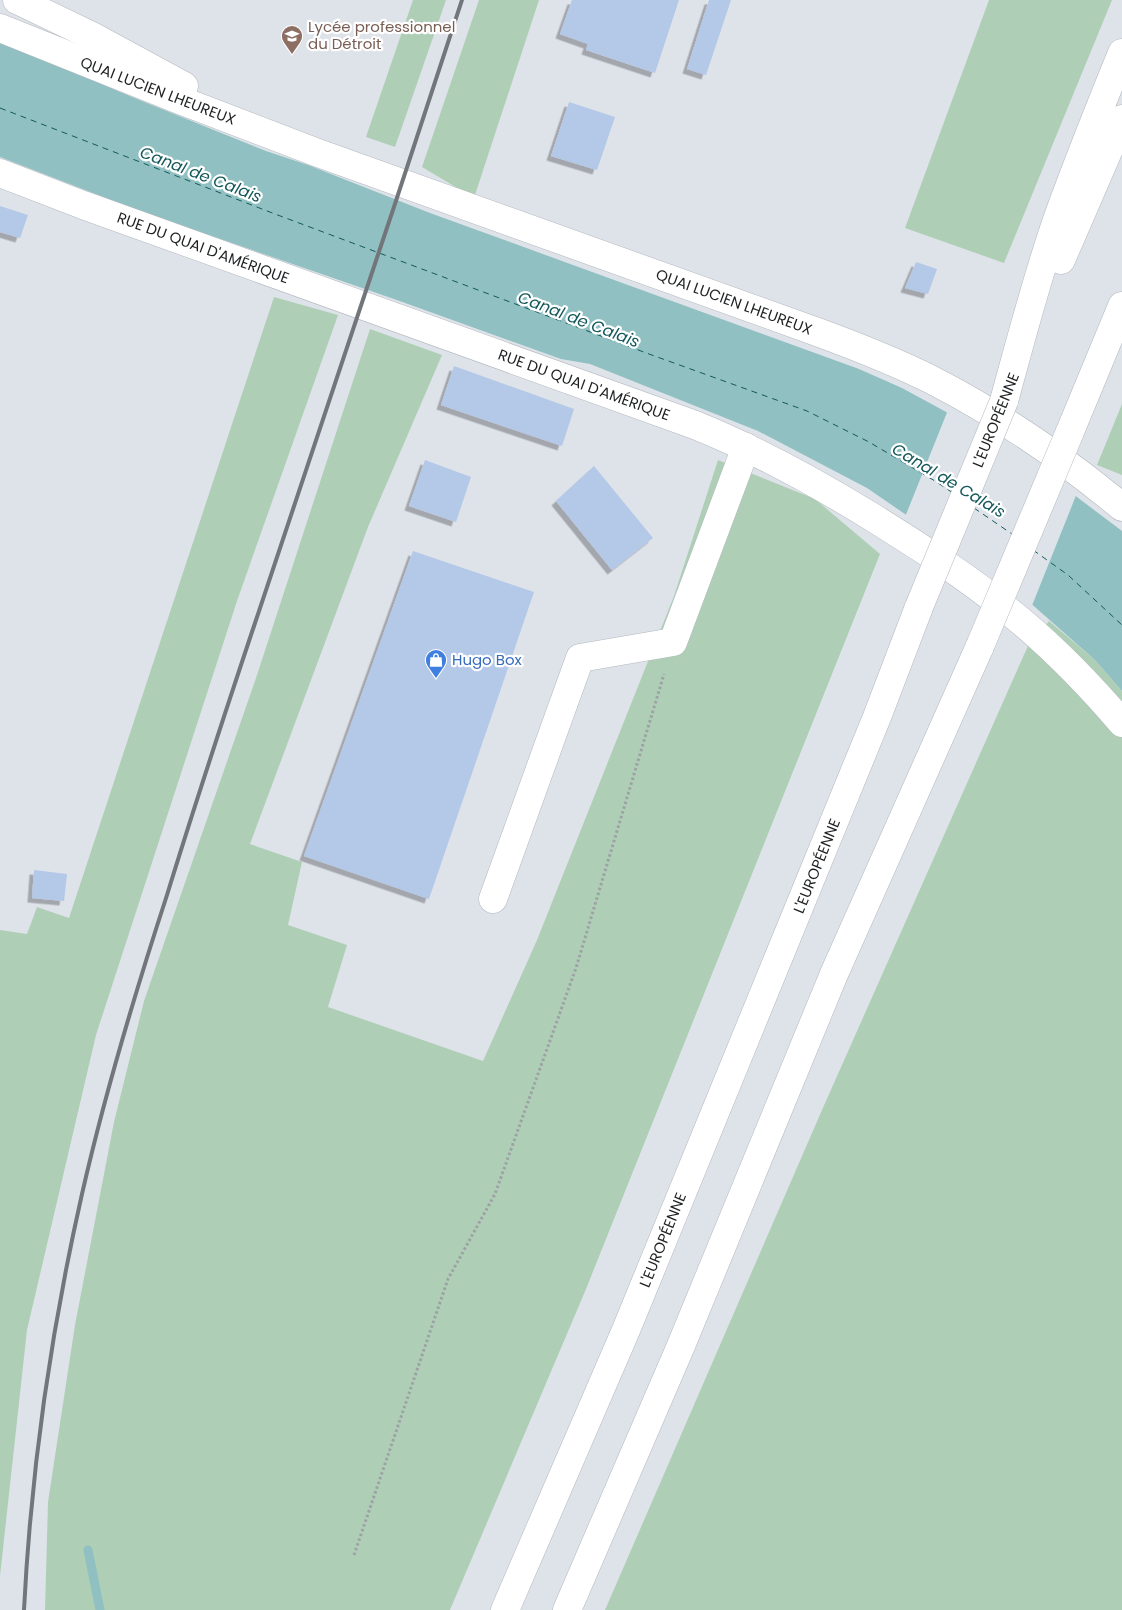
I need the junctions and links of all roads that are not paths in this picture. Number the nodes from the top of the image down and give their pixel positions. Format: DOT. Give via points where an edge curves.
graph roads {
  1 [pos="17,0"];
  2 [pos="0,28"];
  3 [pos="1122,53"];
  4 [pos="1122,119"];
  5 [pos="318,153"];
  6 [pos="0,173"];
  7 [pos="1122,306"];
  8 [pos="1004,400"];
  9 [pos="746,447"];
  10 [pos="1122,507"];
  11 [pos="1122,723"];
  12 [pos="494,899"];
  13 [pos="505,1610"];
  14 [pos="567,1610"];
  1 -- 5 [label="main road, QUAI LUCIEN LHEUREUX"];
  2 -- 5 [label="main road, QUAI LUCIEN LHEUREUX"];
  3 -- 8 [label="main road" via="1058,217"];
  4 -- 8 [label="main road, L'EUROPÉENNE"];
  5 -- 10 [label="main road, QUAI LUCIEN LHEUREUX" via="820,333 899,365 996,417 1064,462"];
  6 -- 9 [label="main road, RUE DU QUAI D'AMÉRIQUE" via="695,425"];
  7 -- 14 [label="main road, bridge" via="980,646 834,974 680,1348"];
  8 -- 13 [label="main road, L'EUROPÉENNE, bridge" via="630,1320"];
  9 -- 11 [label="main road, RUE DU QUAI D'AMÉRIQUE" via="807,478 930,554 1006,608 1090,686"];
  9 -- 12 [label="main road" via="673,642 580,658"];
}
